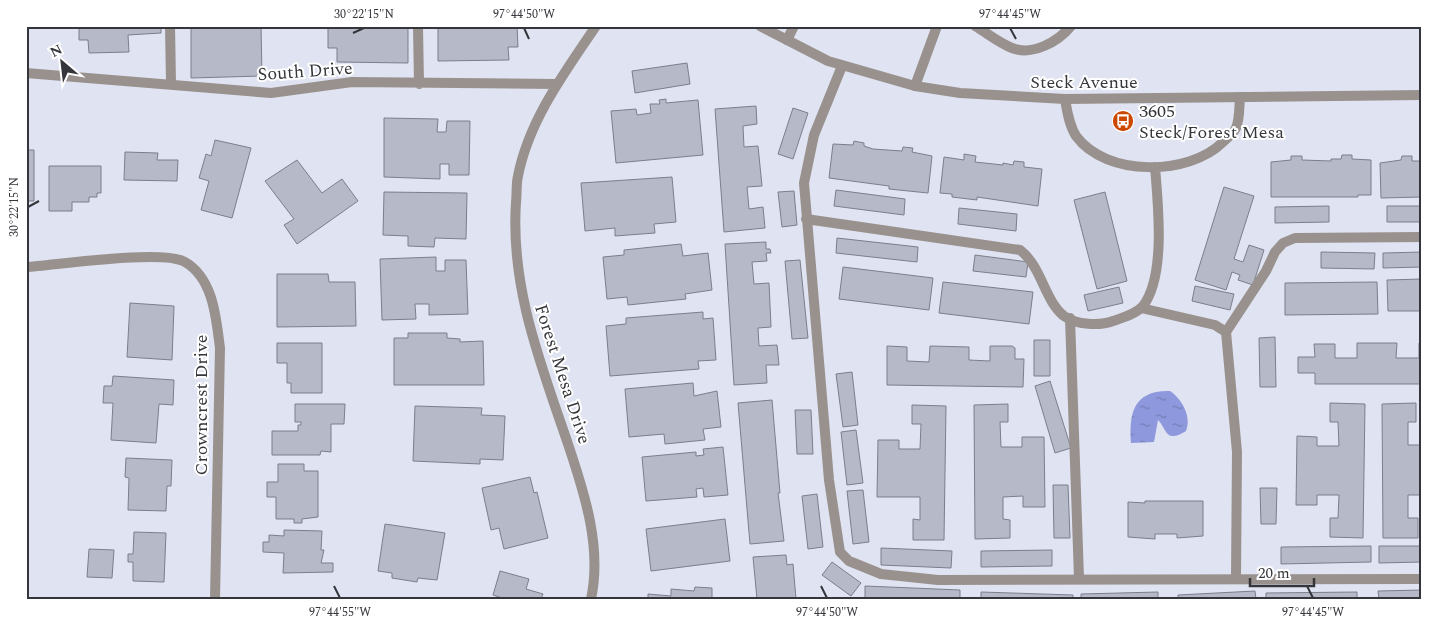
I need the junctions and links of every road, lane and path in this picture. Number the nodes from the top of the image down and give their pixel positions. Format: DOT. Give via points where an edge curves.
graph roads {
  1 [pos="170,26"];
  2 [pos="418,26"];
  3 [pos="596,26"];
  4 [pos="760,26"];
  5 [pos="794,26"];
  6 [pos="936,26"];
  7 [pos="975,26"];
  8 [pos="1071,26"];
  9 [pos="787,40"];
  10 [pos="842,66"];
  11 [pos="26,74"];
  12 [pos="171,83"];
  13 [pos="419,84"];
  14 [pos="557,84"];
  15 [pos="915,86"];
  16 [pos="1422,95"];
  17 [pos="1240,97"];
  18 [pos="1065,99"];
  19 [pos="1155,168"];
  20 [pos="806,219"];
  21 [pos="1422,237"];
  22 [pos="26,267"];
  23 [pos="1142,308"];
  24 [pos="1070,318"];
  25 [pos="1226,332"];
  26 [pos="1079,578"];
  27 [pos="1236,578"];
  28 [pos="1422,579"];
  29 [pos="214,599"];
  30 [pos="591,599"];
  1 -- 12 [label="street"];
  2 -- 13 [label="street"];
  3 -- 14 [label="street, Forest Mesa Drive"];
  4 -- 9 [label="street, Steck Avenue"];
  5 -- 9 [label="street"];
  6 -- 15 [label="street"];
  7 -- 8 [label="street" via="1020,50 1042,47"];
  9 -- 10 [label="street, Steck Avenue"];
  10 -- 15 [label="street, Steck Avenue"];
  10 -- 20 [label="street" via="814,135 804,183"];
  11 -- 12 [label="street, South Drive"];
  12 -- 13 [label="street, South Drive" via="271,93 352,82"];
  13 -- 14 [label="street, South Drive"];
  14 -- 30 [label="street, Forest Mesa Drive" via="534,127 518,176 516,248 526,319 582,486 592,529 594,585"];
  15 -- 18 [label="street, Steck Avenue" via="960,93"];
  16 -- 17 [label="street, Steck Avenue"];
  17 -- 18 [label="street, Steck Avenue"];
  17 -- 19 [label="street" via="1236,129 1218,148 1203,157 1175,166"];
  18 -- 19 [label="street" via="1076,136 1096,154 1126,165"];
  19 -- 23 [label="street" via="1158,264"];
  20 -- 24 [label="street" via="1020,250 1031,259 1047,292 1064,316"];
  20 -- 26 [label="street" via="829,480 840,552 849,562 881,574 938,580"];
  21 -- 25 [label="street" via="1295,238 1275,252"];
  22 -- 29 [label="street, Crowncrest Drive" via="156,256 185,262 203,281 215,310 220,348"];
  23 -- 24 [label="street" via="1107,323"];
  23 -- 25 [label="street" via="1215,325"];
  24 -- 26 [label="street"];
  25 -- 27 [label="street" via="1237,452"];
  26 -- 27 [label="street"];
  27 -- 28 [label="street"];
}
